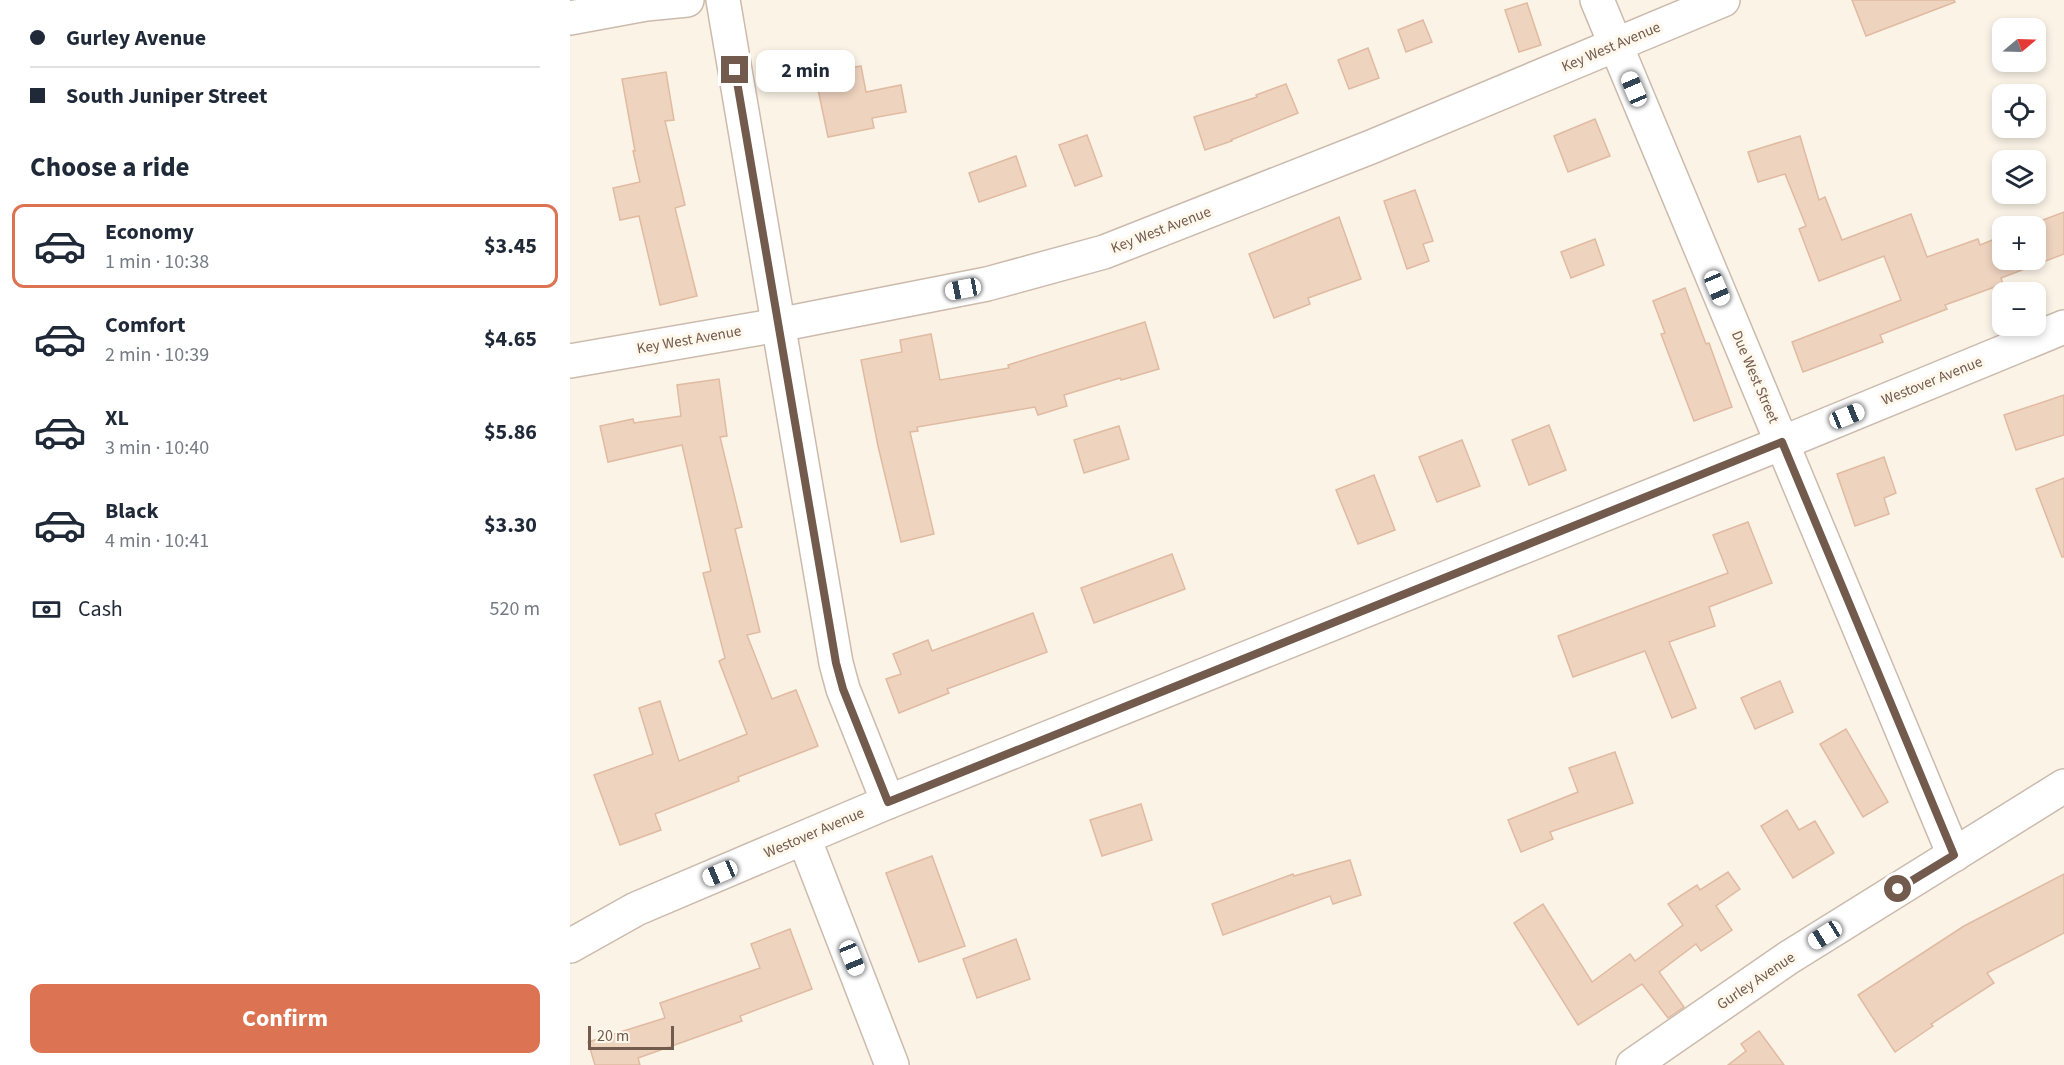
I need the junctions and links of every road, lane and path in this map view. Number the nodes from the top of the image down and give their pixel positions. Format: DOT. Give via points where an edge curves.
graph roads {
  1 [pos="687,0"];
  2 [pos="723,0"];
  3 [pos="1597,0"];
  4 [pos="1723,0"];
  5 [pos="570,18"];
  6 [pos="1615,45"];
  7 [pos="778,325"];
  8 [pos="2064,327"];
  9 [pos="570,361"];
  10 [pos="1782,442"];
  11 [pos="2064,786"];
  12 [pos="888,802"];
  13 [pos="804,838"];
  14 [pos="1954,855"];
  15 [pos="570,946"];
  16 [pos="892,1065"];
  17 [pos="1633,1065"];
  1 -- 5 [label="street"];
  2 -- 7 [label="street"];
  3 -- 6 [label="street, Due West Street"];
  4 -- 6 [label="street, Key West Avenue"];
  6 -- 7 [label="street, Key West Avenue" via="1104,252 987,284"];
  6 -- 10 [label="street, Due West Street"];
  7 -- 9 [label="street, Key West Avenue"];
  7 -- 12 [label="street" via="836,663"];
  8 -- 10 [label="street, Westover Avenue"];
  10 -- 12 [label="street, Westover Avenue"];
  10 -- 14 [label="street, Due West Street"];
  11 -- 14 [label="street, Gurley Avenue"];
  12 -- 13 [label="street, Westover Avenue"];
  13 -- 15 [label="street, Westover Avenue" via="636,909"];
  13 -- 16 [label="street"];
  14 -- 17 [label="street, Gurley Avenue" via="1788,958"];
}
